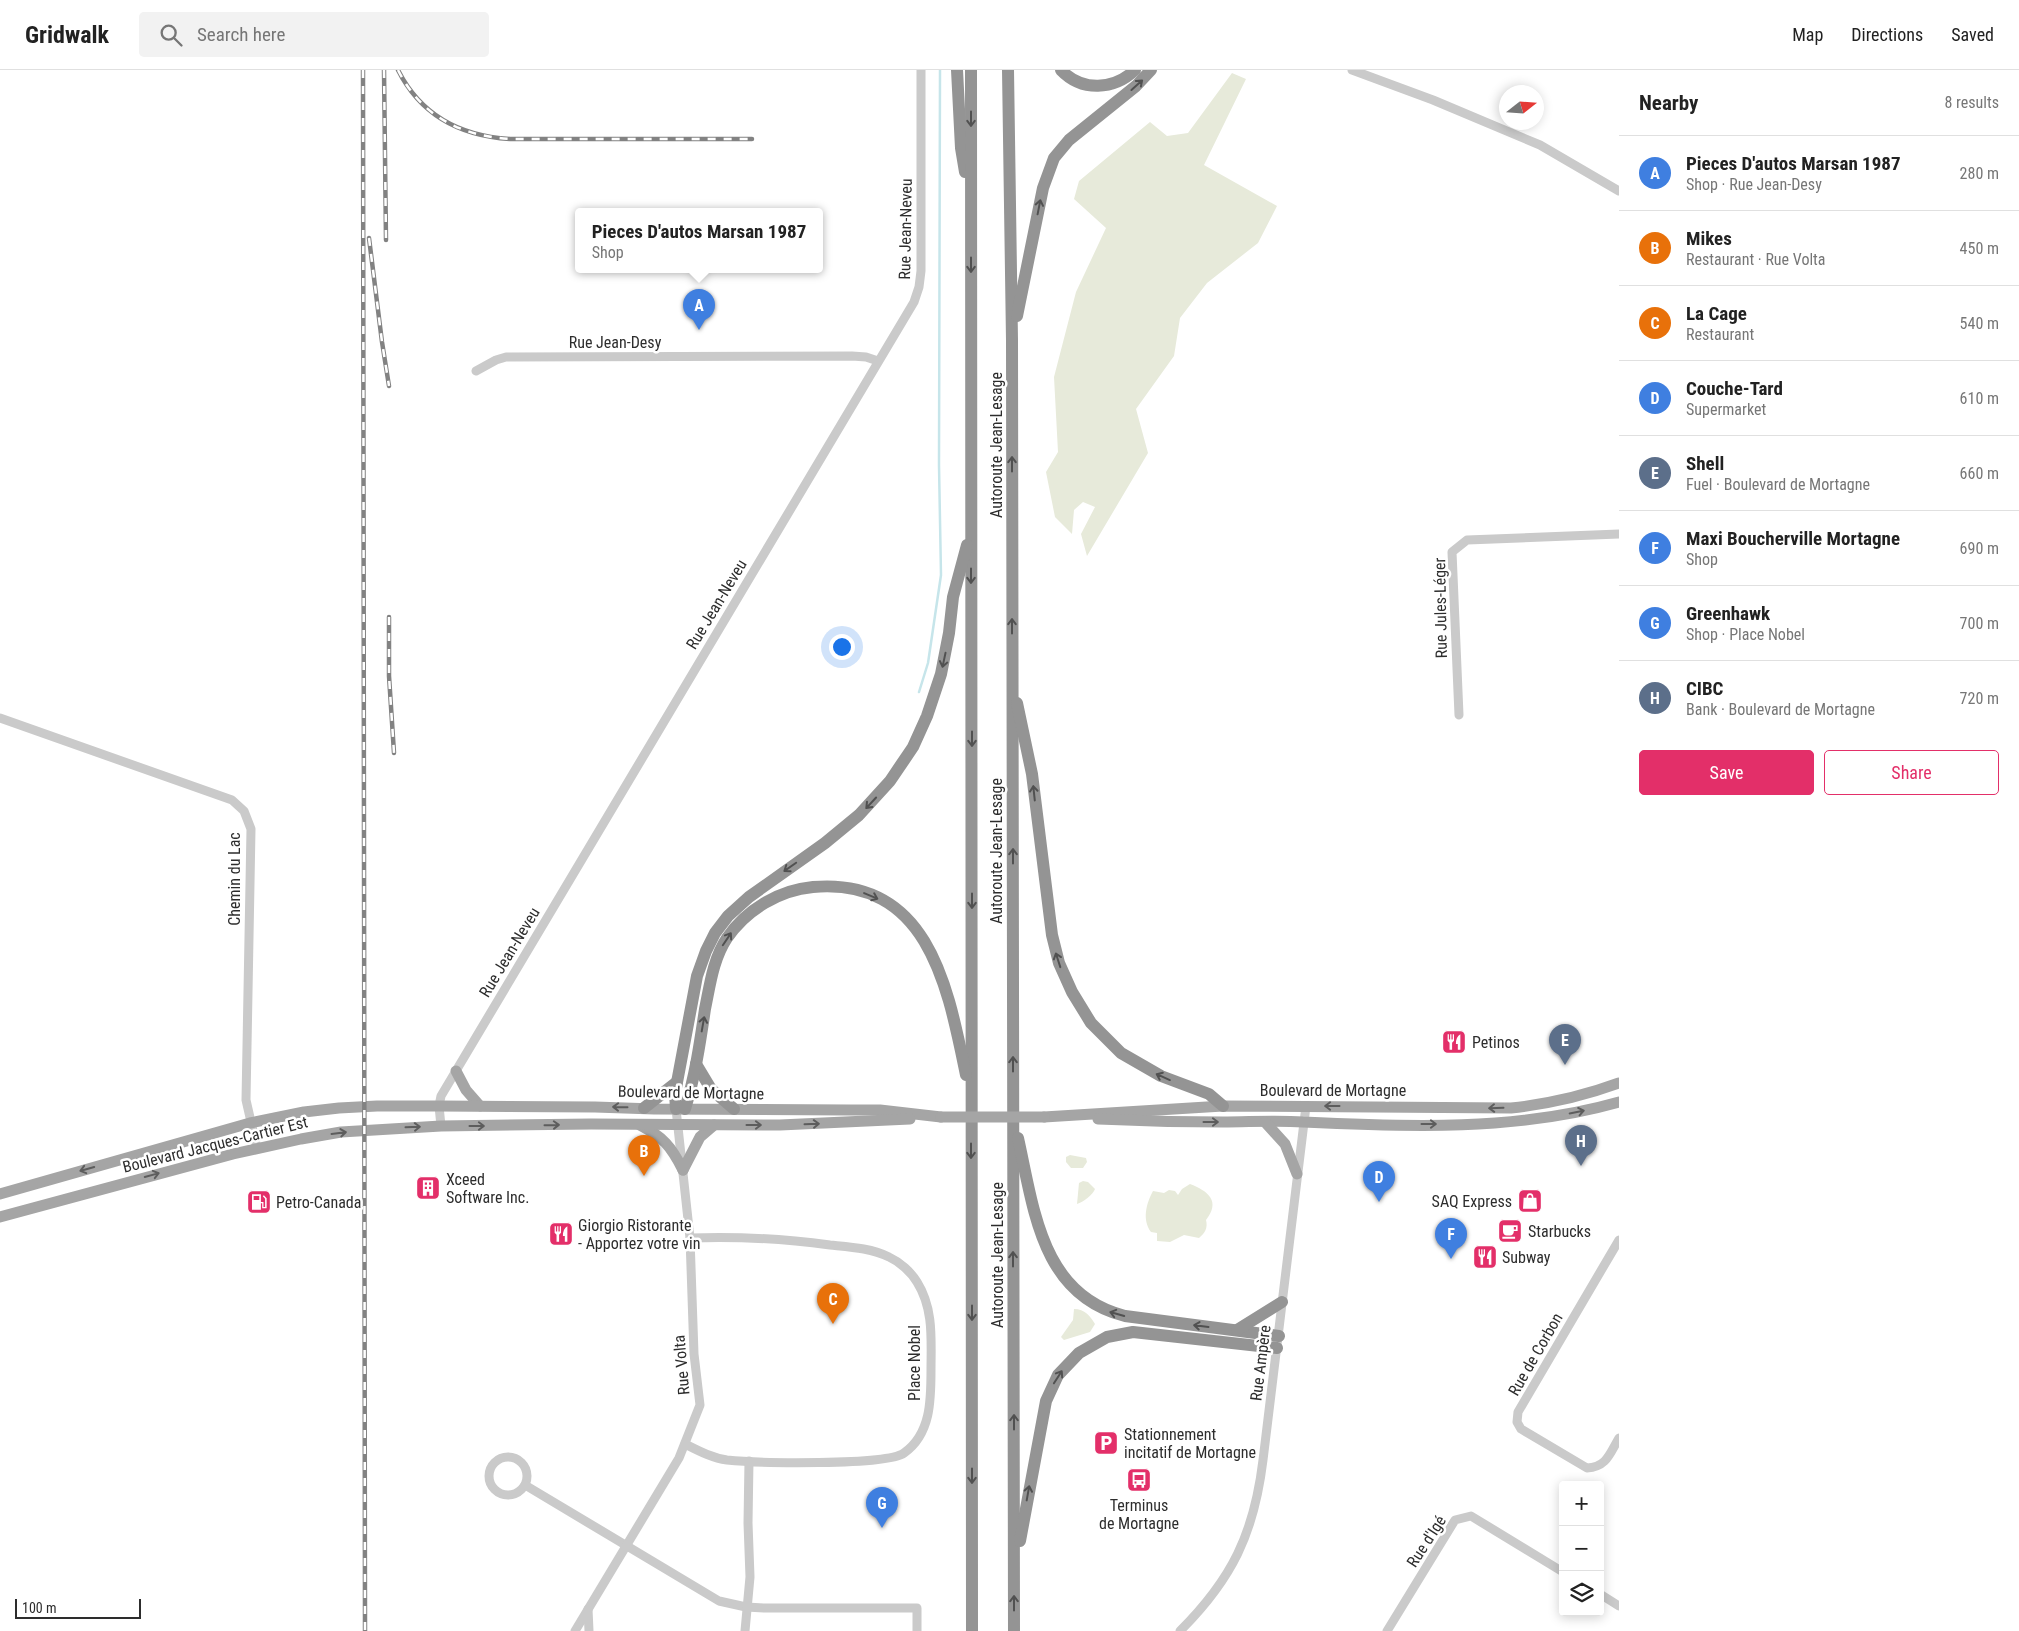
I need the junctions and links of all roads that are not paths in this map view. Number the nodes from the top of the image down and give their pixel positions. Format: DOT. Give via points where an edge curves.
graph roads {
  1 [pos="921,70"];
  2 [pos="957,70"];
  3 [pos="972,70"];
  4 [pos="1008,70"];
  5 [pos="1061,70"];
  6 [pos="1135,70"];
  7 [pos="1151,70"];
  8 [pos="1352,70"];
  9 [pos="1619,191"];
  10 [pos="971,216"];
  11 [pos="1012,340"];
  12 [pos="878,361"];
  13 [pos="476,371"];
  14 [pos="971,528"];
  15 [pos="1619,534"];
  16 [pos="1012,675"];
  17 [pos="1459,715"];
  18 [pos="0,718"];
  19 [pos="696,1064"];
  20 [pos="456,1072"];
  21 [pos="677,1082"];
  22 [pos="1619,1083"];
  23 [pos="971,1102"];
  24 [pos="1619,1102"];
  25 [pos="439,1106"];
  26 [pos="480,1106"];
  27 [pos="1223,1106"];
  28 [pos="1306,1106"];
  29 [pos="644,1108"];
  30 [pos="680,1109"];
  31 [pos="734,1109"];
  32 [pos="1013,1113"];
  33 [pos="942,1117"];
  34 [pos="1044,1117"];
  35 [pos="1265,1122"];
  36 [pos="1304,1122"];
  37 [pos="250,1123"];
  38 [pos="638,1124"];
  39 [pos="678,1124"];
  40 [pos="714,1125"];
  41 [pos="441,1126"];
  42 [pos="256,1148"];
  43 [pos="683,1170"];
  44 [pos="1297,1174"];
  45 [pos="0,1194"];
  46 [pos="0,1217"];
  47 [pos="690,1238"];
  48 [pos="1619,1240"];
  49 [pos="1282,1302"];
  50 [pos="1237,1330"];
  51 [pos="1278,1342"];
  52 [pos="1619,1438"];
  53 [pos="685,1444"];
  54 [pos="749,1462"];
  55 [pos="525,1485"];
  56 [pos="626,1544"];
  57 [pos="1561,1571"];
  58 [pos="1014,1576"];
  59 [pos="1604,1597"];
  60 [pos="1619,1606"];
  61 [pos="588,1607"];
  62 [pos="746,1607"];
  63 [pos="971,1628"];
  64 [pos="575,1631"];
  65 [pos="589,1631"];
  66 [pos="745,1631"];
  67 [pos="917,1631"];
  68 [pos="1014,1631"];
  69 [pos="1180,1631"];
  70 [pos="1387,1631"];
  1 -- 12 [label="street, Rue Jean-Neveu" via="920,282 911,308"];
  2 -- 10 [label="highway" via="961,148"];
  3 -- 10 [label="highway, Autoroute Jean-Lesage, one-way"];
  4 -- 11 [label="highway, Autoroute Jean-Lesage"];
  5 -- 6 [label="highway" via="1078,82 1099,86 1119,81"];
  11 -- 7 [label="highway, one-way" via="1043,188 1051,164 1068,140 1136,86"];
  8 -- 9 [label="street" via="1540,145"];
  10 -- 14 [label="highway, Autoroute Jean-Lesage, one-way"];
  16 -- 11 [label="highway, Autoroute Jean-Lesage, one-way"];
  12 -- 13 [label="street, Rue Jean-Desy" via="852,356 506,357"];
  12 -- 20 [label="street, Rue Jean-Neveu"];
  14 -- 21 [label="highway, one-way" via="953,597 941,674 913,747 890,781 859,815 749,897 719,927 699,969"];
  14 -- 23 [label="highway, Autoroute Jean-Lesage, one-way"];
  15 -- 17 [label="street, Rue Jules-Léger" via="1467,540 1452,552"];
  27 -- 16 [label="highway, one-way" via="1209,1094 1161,1076 1121,1052 1091,1023 1072,992 1059,963 1052,935 1032,774"];
  32 -- 16 [label="highway, Autoroute Jean-Lesage, one-way"];
  18 -- 37 [label="street, Chemin du Lac" via="232,800 244,811 251,829 246,1044 246,1100"];
  19 -- 23 [label="highway, one-way" via="712,975 728,936 752,912 777,896 804,888 838,887 863,892 889,905 907,919 927,945 951,1004"];
  19 -- 30 [label="highway"];
  19 -- 31 [label="highway" via="711,1089"];
  20 -- 25 [label="street, Rue Jean-Neveu" via="441,1096"];
  20 -- 26 [label="main road"];
  21 -- 29 [label="highway"];
  21 -- 30 [label="highway" via="674,1096"];
  22 -- 28 [label="main road, Boulevard de Mortagne, one-way" via="1586,1095 1511,1108"];
  23 -- 63 [label="highway, Autoroute Jean-Lesage, one-way"];
  36 -- 24 [label="main road, Boulevard de Mortagne, one-way" via="1507,1123 1550,1118"];
  25 -- 26 [label="main road, Boulevard de Mortagne"];
  25 -- 37 [label="main road, Boulevard Jacques-Cartier Est" via="346,1107"];
  25 -- 41 [label="street, Rue Jean-Neveu"];
  29 -- 26 [label="main road, Boulevard de Mortagne, one-way"];
  27 -- 28 [label="main road, Boulevard de Mortagne"];
  27 -- 34 [label="main road, Boulevard de Mortagne"];
  28 -- 36 [label="street, Rue Ampère"];
  29 -- 30 [label="main road, Boulevard de Mortagne"];
  30 -- 31 [label="main road, Boulevard de Mortagne"];
  30 -- 39 [label="street"];
  31 -- 33 [label="main road, Boulevard de Mortagne" via="864,1110"];
  50 -- 32 [label="highway, one-way" via="1117,1314 1092,1304 1074,1289 1054,1263 1039,1226"];
  58 -- 32 [label="highway, Autoroute Jean-Lesage, one-way"];
  33 -- 34 [label="main road, Boulevard de Mortagne, bridge"];
  40 -- 33 [label="main road, Boulevard de Mortagne, one-way"];
  34 -- 35 [label="main road, Boulevard de Mortagne, one-way" via="1146,1122"];
  35 -- 36 [label="main road, Boulevard de Mortagne"];
  35 -- 44 [label="main road" via="1285,1144"];
  36 -- 44 [label="street, Rue Ampère"];
  37 -- 42 [label="street, Chemin du Lac"];
  37 -- 45 [label="main road, Boulevard Jacques-Cartier Est, one-way"];
  38 -- 39 [label="main road, Boulevard de Mortagne"];
  41 -- 38 [label="main road, Boulevard de Mortagne, one-way"];
  38 -- 43 [label="main road" via="662,1137"];
  39 -- 40 [label="main road, Boulevard de Mortagne"];
  39 -- 43 [label="street, Rue Volta"];
  40 -- 43 [label="main road" via="700,1137"];
  42 -- 41 [label="main road, Boulevard Jacques-Cartier Est, one-way" via="341,1132"];
  46 -- 42 [label="main road, Boulevard Jacques-Cartier Est, one-way"];
  43 -- 47 [label="street, Rue Volta"];
  44 -- 49 [label="street, Rue Ampère"];
  47 -- 53 [label="street, Rue Volta" via="694,1354 700,1405"];
  47 -- 54 [label="street, Place Nobel" via="786,1239 869,1250 891,1258 905,1268 926,1298 932,1340 929,1415 923,1432 913,1445 890,1459"];
  48 -- 52 [label="street, Rue de Corbon" via="1518,1412 1517,1422 1521,1429 1587,1468 1604,1464"];
  49 -- 50 [label="highway"];
  49 -- 51 [label="street, Rue Ampère"];
  50 -- 51 [label="highway"];
  58 -- 51 [label="highway, one-way" via="1045,1408 1055,1380 1074,1358 1101,1340 1133,1332"];
  51 -- 69 [label="street, Rue Ampère" via="1262,1474 1248,1530 1226,1577"];
  53 -- 54 [label="street, Place Nobel" via="710,1456"];
  53 -- 56 [label="street, Rue Volta"];
  54 -- 62 [label="street" via="750,1577"];
  55 -- 55 [label="street" via="525,1466 516,1458 503,1457 492,1465 490,1483 498,1492 516,1494"];
  55 -- 56 [label="street"];
  56 -- 61 [label="street, Rue Volta"];
  56 -- 62 [label="street" via="719,1601"];
  57 -- 70 [label="street, Rue d'Igé" via="1471,1516 1455,1520"];
  68 -- 58 [label="highway, Autoroute Jean-Lesage, one-way"];
  59 -- 60 [label="street"];
  61 -- 64 [label="street, Rue Volta"];
  61 -- 65 [label="street"];
  62 -- 66 [label="street"];
  62 -- 67 [label="street" via="917,1608"];
}
